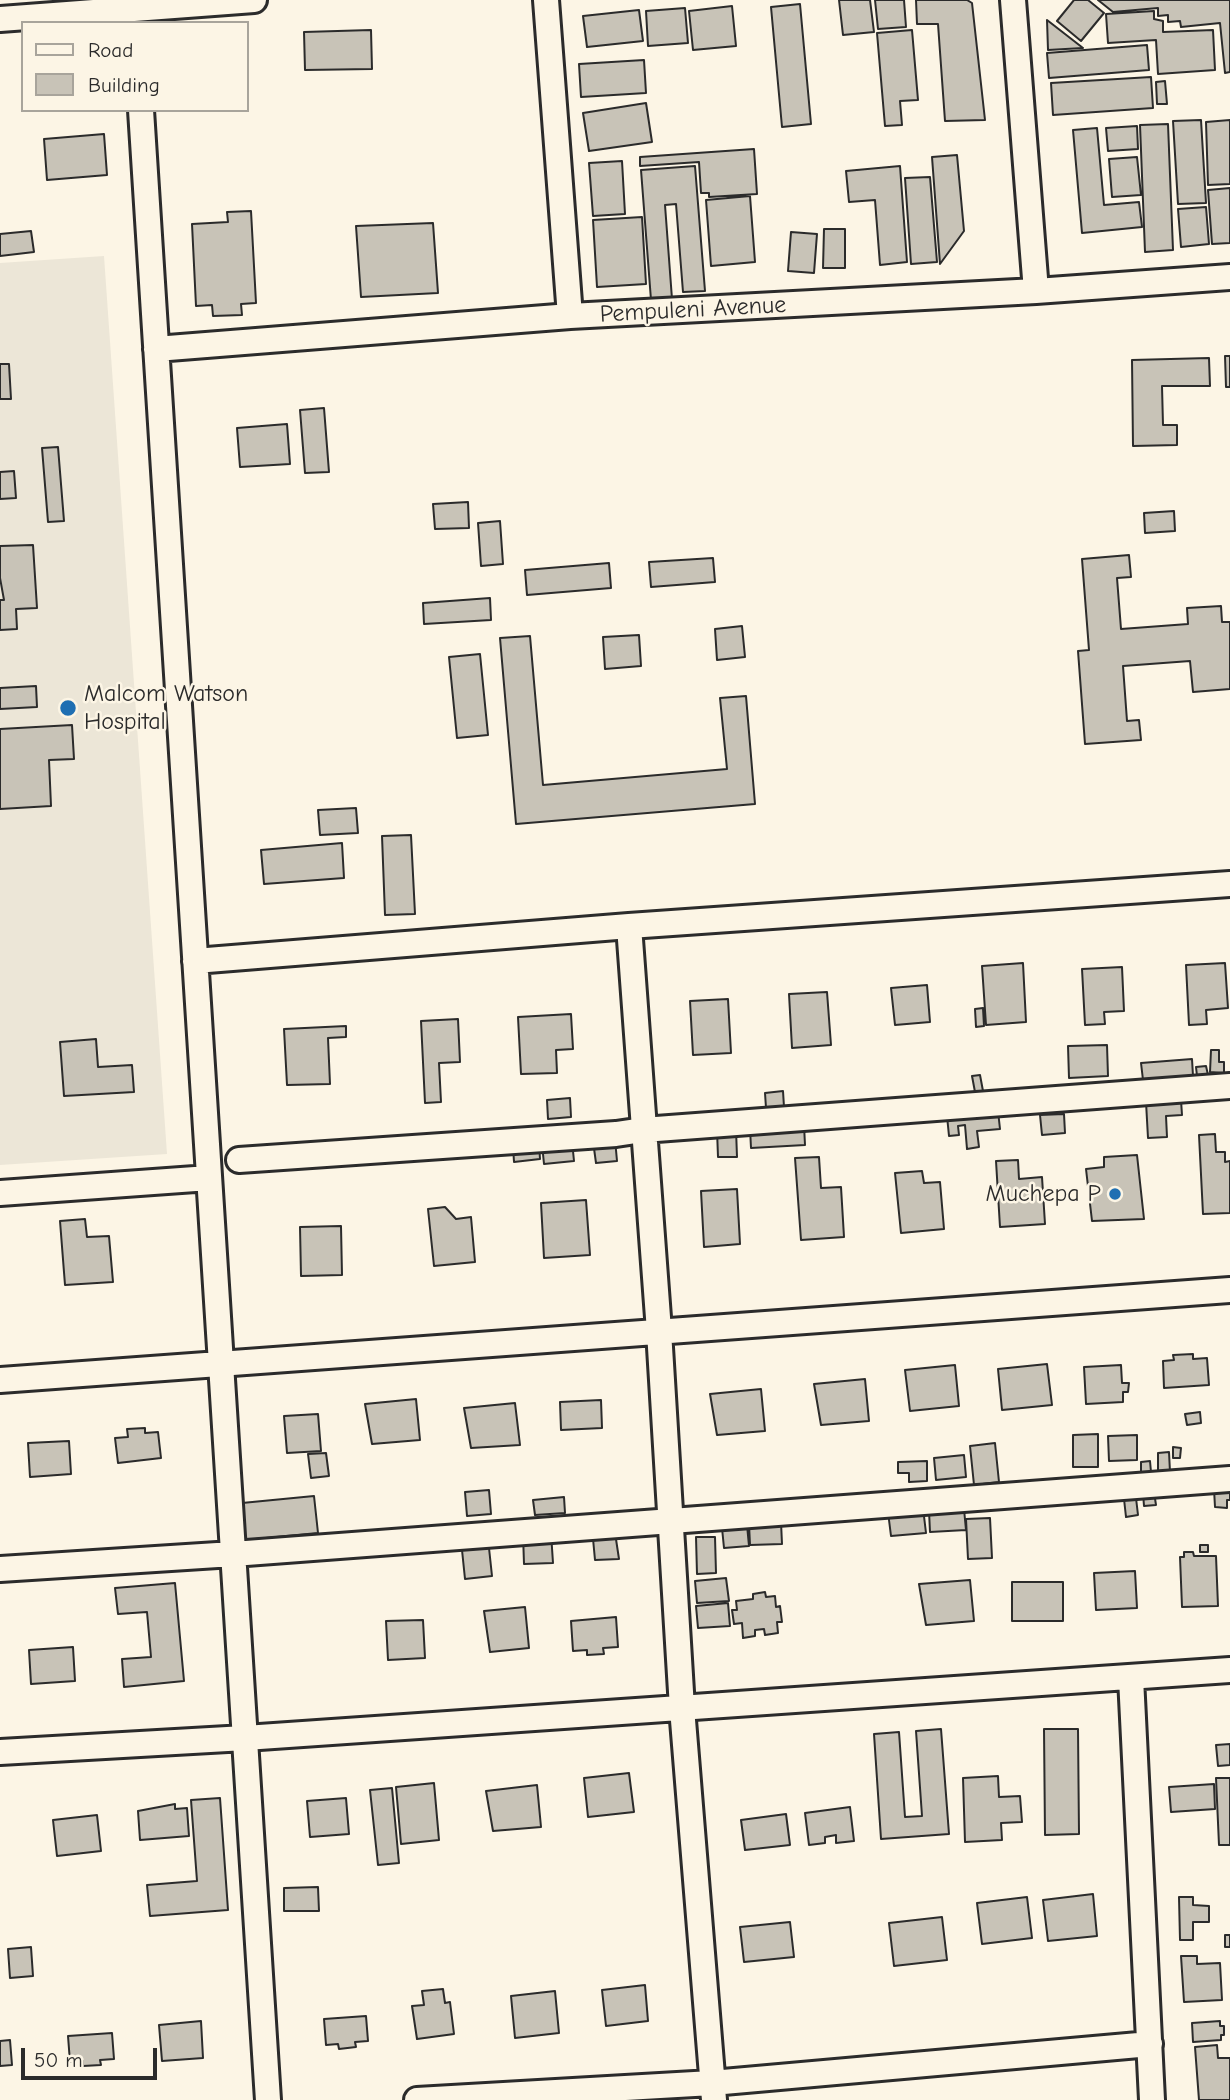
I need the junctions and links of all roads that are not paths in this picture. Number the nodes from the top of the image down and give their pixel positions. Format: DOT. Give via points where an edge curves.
graph roads {
  1 [pos="254,0"];
  2 [pos="546,0"];
  3 [pos="1013,0"];
  4 [pos="135,11"];
  5 [pos="0,19"];
  6 [pos="141,112"];
  7 [pos="1230,277"];
  8 [pos="1036,291"];
  9 [pos="570,316"];
  10 [pos="156,349"];
  11 [pos="1230,884"];
  12 [pos="628,926"];
  13 [pos="195,961"];
  14 [pos="1230,1086"];
  15 [pos="643,1130"];
  16 [pos="239,1160"];
  17 [pos="209,1178"];
  18 [pos="0,1193"];
  19 [pos="1230,1290"];
  20 [pos="659,1331"];
  21 [pos="221,1364"];
  22 [pos="0,1380"];
  23 [pos="1230,1479"];
  24 [pos="671,1521"];
  25 [pos="233,1554"];
  26 [pos="0,1569"];
  27 [pos="1230,1670"];
  28 [pos="1131,1678"];
  29 [pos="682,1709"];
  30 [pos="244,1738"];
  31 [pos="0,1752"];
  32 [pos="1150,2043"];
  33 [pos="713,2092"];
  34 [pos="268,2100"];
  35 [pos="417,2100"];
  36 [pos="1152,2100"];
  1 -- 4 [label="street"];
  2 -- 9 [label="street"];
  3 -- 8 [label="street"];
  4 -- 5 [label="street"];
  6 -- 10 [label="street"];
  7 -- 8 [label="street, Pempuleni Avenue"];
  8 -- 9 [label="street, Pempuleni Avenue"];
  9 -- 10 [label="street, Pempuleni Avenue"];
  10 -- 13 [label="street"];
  11 -- 12 [label="street"];
  12 -- 13 [label="street"];
  12 -- 15 [label="street"];
  13 -- 17 [label="street"];
  14 -- 15 [label="street"];
  15 -- 16 [label="street"];
  15 -- 20 [label="street"];
  17 -- 18 [label="street"];
  17 -- 21 [label="street"];
  19 -- 20 [label="street"];
  20 -- 21 [label="street"];
  20 -- 24 [label="street"];
  21 -- 22 [label="street"];
  21 -- 25 [label="street"];
  23 -- 24 [label="street"];
  24 -- 25 [label="street"];
  24 -- 29 [label="street"];
  25 -- 26 [label="street"];
  25 -- 30 [label="street"];
  27 -- 28 [label="street"];
  28 -- 29 [label="street"];
  28 -- 32 [label="street"];
  29 -- 30 [label="street"];
  29 -- 33 [label="street"];
  30 -- 31 [label="street"];
  30 -- 34 [label="street"];
  32 -- 33 [label="street"];
  32 -- 36 [label="street"];
  33 -- 35 [label="street"];
}
